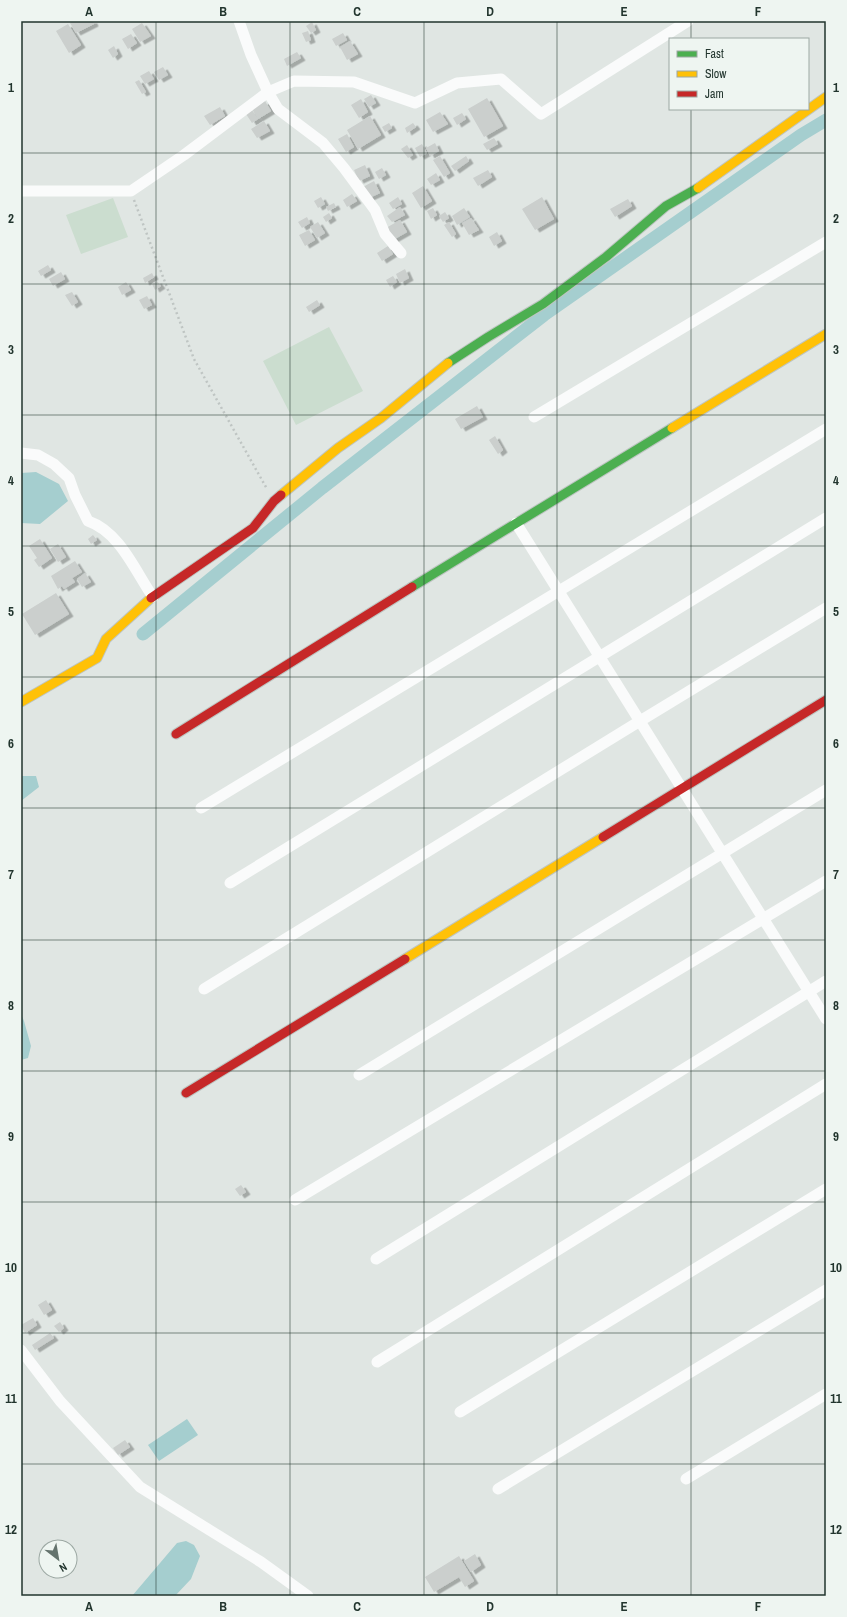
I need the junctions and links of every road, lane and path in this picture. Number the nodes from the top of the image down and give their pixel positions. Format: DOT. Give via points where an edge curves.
graph roads {
  1 [pos="239,21"];
  2 [pos="688,21"];
  3 [pos="268,92"];
  4 [pos="826,97"];
  5 [pos="809,109"];
  6 [pos="808,110"];
  7 [pos="21,190"];
  8 [pos="130,191"];
  9 [pos="826,242"];
  10 [pos="401,253"];
  11 [pos="826,334"];
  12 [pos="534,417"];
  13 [pos="826,429"];
  14 [pos="21,453"];
  15 [pos="274,501"];
  16 [pos="826,518"];
  17 [pos="516,523"];
  18 [pos="559,591"];
  19 [pos="153,596"];
  20 [pos="826,608"];
  21 [pos="600,658"];
  22 [pos="826,700"];
  23 [pos="21,702"];
  24 [pos="640,721"];
  25 [pos="176,734"];
  26 [pos="682,788"];
  27 [pos="826,790"];
  28 [pos="201,808"];
  29 [pos="722,853"];
  30 [pos="826,881"];
  31 [pos="230,883"];
  32 [pos="763,919"];
  33 [pos="826,981"];
  34 [pos="204,989"];
  35 [pos="809,992"];
  36 [pos="826,1019"];
  37 [pos="359,1075"];
  38 [pos="826,1084"];
  39 [pos="186,1093"];
  40 [pos="826,1189"];
  41 [pos="295,1200"];
  42 [pos="376,1259"];
  43 [pos="826,1290"];
  44 [pos="21,1350"];
  45 [pos="377,1362"];
  46 [pos="826,1394"];
  47 [pos="460,1412"];
  48 [pos="686,1479"];
  49 [pos="498,1489"];
  50 [pos="308,1596"];
  1 -- 3 [label="street"];
  2 -- 3 [label="street" via="541,114 501,79 457,83 415,103 354,82 294,81"];
  3 -- 8 [label="street" via="184,155"];
  3 -- 10 [label="street" via="278,109 323,143 344,168 375,210 385,234"];
  4 -- 5 [label="street"];
  6 -- 15 [label="street" via="703,185 666,206 606,257 543,304 446,365"];
  7 -- 8 [label="street"];
  8 -- 15 [label="path" via="194,359"];
  9 -- 12 [label="street"];
  11 -- 17 [label="street"];
  13 -- 18 [label="street"];
  14 -- 19 [label="street" via="38,455 54,464 69,478 88,521 111,535"];
  15 -- 19 [label="street" via="253,528"];
  16 -- 21 [label="street"];
  17 -- 18 [label="street"];
  17 -- 25 [label="street"];
  18 -- 21 [label="street"];
  18 -- 28 [label="street"];
  19 -- 23 [label="street" via="106,639 97,658"];
  20 -- 24 [label="street"];
  21 -- 24 [label="street"];
  21 -- 31 [label="street"];
  22 -- 26 [label="street"];
  24 -- 26 [label="street"];
  24 -- 34 [label="street"];
  26 -- 29 [label="street"];
  26 -- 39 [label="street"];
  27 -- 29 [label="street"];
  29 -- 32 [label="street"];
  29 -- 37 [label="street"];
  30 -- 32 [label="street"];
  32 -- 35 [label="street"];
  32 -- 41 [label="street"];
  33 -- 35 [label="street"];
  35 -- 36 [label="street"];
  35 -- 42 [label="street"];
  38 -- 45 [label="street"];
  40 -- 47 [label="street"];
  43 -- 49 [label="street"];
  44 -- 50 [label="street" via="60,1400 140,1486 260,1562"];
  46 -- 48 [label="street"];
}
